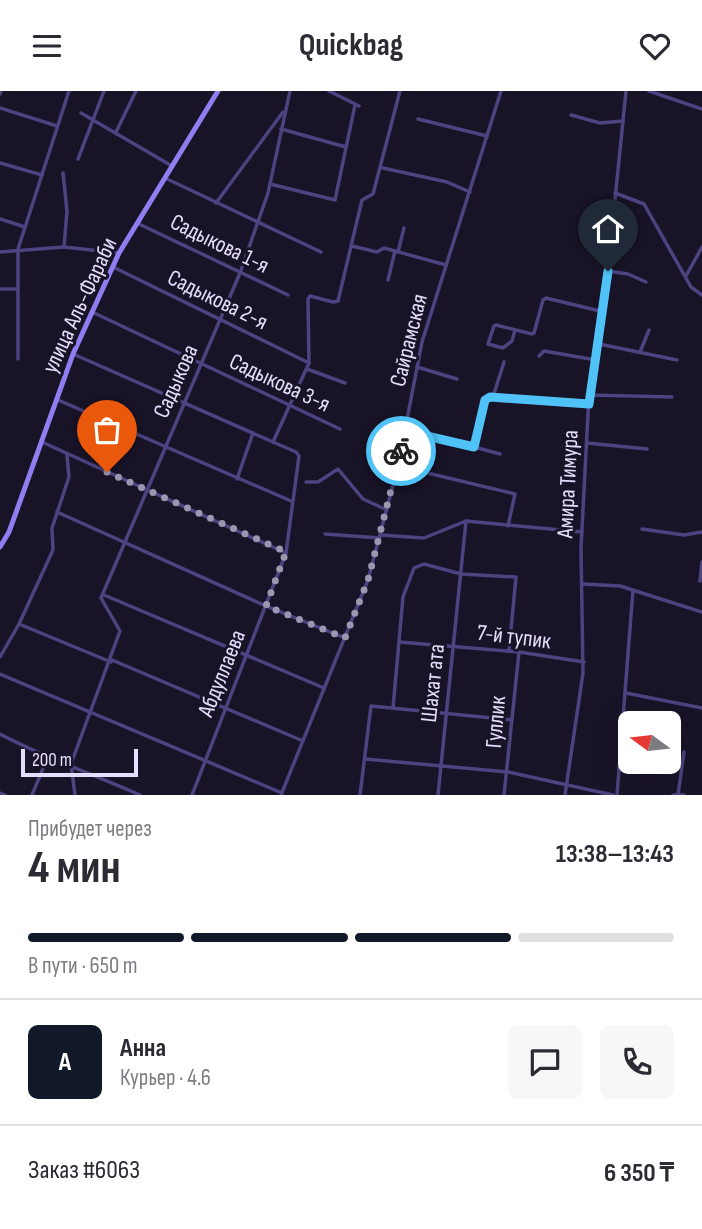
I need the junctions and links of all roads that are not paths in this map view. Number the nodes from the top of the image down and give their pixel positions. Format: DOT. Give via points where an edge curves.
graph roads {
  1 [pos="69,91"];
  2 [pos="104,91"];
  3 [pos="136,91"];
  4 [pos="218,91"];
  5 [pos="290,91"];
  6 [pos="329,91"];
  7 [pos="400,91"];
  8 [pos="626,91"];
  9 [pos="649,91"];
  10 [pos="499,92"];
  11 [pos="0,108"];
  12 [pos="286,109"];
  13 [pos="702,109"];
  14 [pos="81,113"];
  15 [pos="571,115"];
  16 [pos="92,118"];
  17 [pos="418,119"];
  18 [pos="623,121"];
  19 [pos="57,126"];
  20 [pos="281,129"];
  21 [pos="116,132"];
  22 [pos="487,136"];
  23 [pos="346,147"];
  24 [pos="78,159"];
  25 [pos="0,163"];
  26 [pos="172,166"];
  27 [pos="383,168"];
  28 [pos="63,173"];
  29 [pos="42,174"];
  30 [pos="164,178"];
  31 [pos="270,184"];
  32 [pos="470,192"];
  33 [pos="615,193"];
  34 [pos="216,203"];
  35 [pos="0,219"];
  36 [pos="137,223"];
  37 [pos="257,223"];
  38 [pos="25,227"];
  39 [pos="404,228"];
  40 [pos="352,246"];
  41 [pos="65,247"];
  42 [pos="702,247"];
  43 [pos="18,249"];
  44 [pos="396,251"];
  45 [pos="0,252"];
  46 [pos="321,252"];
  47 [pos="119,253"];
  48 [pos="446,265"];
  49 [pos="113,267"];
  50 [pos="608,271"];
  51 [pos="240,272"];
  52 [pos="686,276"];
  53 [pos="388,280"];
  54 [pos="646,282"];
  55 [pos="0,289"];
  56 [pos="17,289"];
  57 [pos="288,295"];
  58 [pos="702,295"];
  59 [pos="604,311"];
  60 [pos="92,312"];
  61 [pos="220,320"];
  62 [pos="515,330"];
  63 [pos="649,330"];
  64 [pos="598,344"];
  65 [pos="640,352"];
  66 [pos="73,354"];
  67 [pos="539,356"];
  68 [pos="18,359"];
  69 [pos="596,360"];
  70 [pos="677,360"];
  71 [pos="504,362"];
  72 [pos="201,363"];
  73 [pos="309,363"];
  74 [pos="417,367"];
  75 [pos="307,369"];
  76 [pos="457,379"];
  77 [pos="345,383"];
  78 [pos="589,395"];
  79 [pos="493,397"];
  80 [pos="672,397"];
  81 [pos="56,399"];
  82 [pos="184,404"];
  83 [pos="589,404"];
  84 [pos="289,406"];
  85 [pos="340,429"];
  86 [pos="405,431"];
  87 [pos="253,433"];
  88 [pos="41,441"];
  89 [pos="273,442"];
  90 [pos="587,443"];
  91 [pos="474,447"];
  92 [pos="164,449"];
  93 [pos="647,449"];
  94 [pos="500,454"];
  95 [pos="68,455"];
  96 [pos="398,466"];
  97 [pos="237,479"];
  98 [pos="306,482"];
  99 [pos="147,490"];
  100 [pos="291,501"];
  101 [pos="387,510"];
  102 [pos="57,512"];
  103 [pos="466,521"];
  104 [pos="508,526"];
  105 [pos="642,529"];
  106 [pos="582,532"];
  107 [pos="702,532"];
  108 [pos="325,534"];
  109 [pos="380,537"];
  110 [pos="125,542"];
  111 [pos="0,547"];
  112 [pos="286,552"];
  113 [pos="702,562"];
  114 [pos="461,574"];
  115 [pos="700,581"];
  116 [pos="583,584"];
  117 [pos="633,590"];
  118 [pos="103,595"];
  119 [pos="266,606"];
  120 [pos="702,612"];
  121 [pos="19,624"];
  122 [pos="345,638"];
  123 [pos="399,642"];
  124 [pos="453,647"];
  125 [pos="509,651"];
  126 [pos="519,652"];
  127 [pos="0,657"];
  128 [pos="245,657"];
  129 [pos="111,661"];
  130 [pos="584,662"];
  131 [pos="0,674"];
  132 [pos="324,688"];
  133 [pos="626,693"];
  134 [pos="702,708"];
  135 [pos="393,709"];
  136 [pos="224,710"];
  137 [pos="92,712"];
  138 [pos="447,714"];
  139 [pos="512,720"];
  140 [pos="0,734"];
  141 [pos="303,741"];
  142 [pos="684,752"];
  143 [pos="47,759"];
  144 [pos="365,759"];
  145 [pos="205,761"];
  146 [pos="71,764"];
  147 [pos="442,765"];
  148 [pos="508,772"];
  149 [pos="567,785"];
  150 [pos="0,793"];
  151 [pos="281,794"];
  152 [pos="5,795"];
  153 [pos="32,795"];
  154 [pos="75,795"];
  155 [pos="140,795"];
  156 [pos="192,795"];
  157 [pos="360,795"];
  158 [pos="438,795"];
  159 [pos="504,795"];
  160 [pos="565,795"];
  161 [pos="615,795"];
  162 [pos="673,795"];
  163 [pos="678,795"];
  164 [pos="684,795"];
  1 -- 19 [label="street"];
  2 -- 16 [label="street"];
  3 -- 21 [label="street"];
  4 -- 26 [label="main road, улица Аль-Фараби"];
  5 -- 12 [label="street, Садыкова"];
  6 -- 23 [label="street" via="357,106"];
  7 -- 27 [label="street"];
  8 -- 18 [label="street, Амира Тимура"];
  9 -- 13 [label="street"];
  10 -- 22 [label="street, Сайрамская"];
  11 -- 19 [label="street"];
  12 -- 20 [label="street, Садыкова"];
  12 -- 34 [label="street"];
  14 -- 16 [label="street"];
  15 -- 18 [label="street" via="600,123"];
  16 -- 21 [label="street"];
  16 -- 24 [label="street"];
  17 -- 22 [label="street"];
  18 -- 33 [label="street, Амира Тимура"];
  19 -- 29 [label="street"];
  20 -- 23 [label="street"];
  20 -- 31 [label="street, Садыкова"];
  21 -- 26 [label="street"];
  22 -- 32 [label="street, Сайрамская"];
  23 -- 31 [label="street" via="335,200"];
  25 -- 29 [label="street"];
  26 -- 30 [label="main road, улица Аль-Фараби"];
  27 -- 32 [label="street" via="447,182"];
  27 -- 40 [label="street" via="373,194 362,200"];
  28 -- 41 [label="street"];
  29 -- 38 [label="street"];
  30 -- 34 [label="street"];
  30 -- 36 [label="main road, улица Аль-Фараби"];
  31 -- 37 [label="street, Садыкова"];
  32 -- 48 [label="street, Сайрамская"];
  33 -- 50 [label="street, Амира Тимура"];
  33 -- 52 [label="street" via="644,204"];
  34 -- 37 [label="street"];
  35 -- 38 [label="street"];
  36 -- 47 [label="main road, улица Аль-Фараби"];
  36 -- 51 [label="street, Садыкова 1-я"];
  37 -- 46 [label="street"];
  37 -- 51 [label="street, Садыкова"];
  38 -- 43 [label="street"];
  39 -- 44 [label="street"];
  40 -- 44 [label="street"];
  40 -- 73 [label="street" via="338,301 308,299"];
  41 -- 43 [label="street"];
  41 -- 47 [label="street"];
  42 -- 52 [label="street"];
  43 -- 45 [label="street"];
  43 -- 56 [label="street"];
  44 -- 48 [label="street"];
  44 -- 53 [label="street"];
  47 -- 49 [label="main road, улица Аль-Фараби"];
  48 -- 74 [label="street, Сайрамская"];
  49 -- 60 [label="main road, улица Аль-Фараби"];
  49 -- 61 [label="street, Садыкова 2-я"];
  50 -- 54 [label="street"];
  50 -- 59 [label="street, Амира Тимура"];
  51 -- 57 [label="street, Садыкова 1-я"];
  51 -- 61 [label="street, Садыкова"];
  52 -- 58 [label="street"];
  55 -- 56 [label="street"];
  56 -- 68 [label="street"];
  59 -- 62 [label="street" via="546,298 535,332"];
  59 -- 64 [label="street, Амира Тимура"];
  60 -- 66 [label="main road, улица Аль-Фараби"];
  60 -- 72 [label="street, Садыкова 3-я"];
  61 -- 72 [label="street, Садыкова"];
  61 -- 73 [label="street, Садыкова 2-я"];
  62 -- 62 [label="street" via="494,325 488,344 503,348 512,341"];
  63 -- 65 [label="street"];
  64 -- 65 [label="street"];
  64 -- 69 [label="street, Амира Тимура"];
  65 -- 70 [label="street"];
  66 -- 81 [label="main road, улица Аль-Фараби"];
  66 -- 82 [label="street"];
  67 -- 69 [label="street" via="544,351"];
  69 -- 78 [label="street, Амира Тимура"];
  71 -- 79 [label="street"];
  72 -- 82 [label="street, Садыкова"];
  72 -- 84 [label="street, Садыкова 3-я"];
  73 -- 75 [label="street"];
  74 -- 76 [label="street"];
  74 -- 86 [label="street, Сайрамская"];
  75 -- 77 [label="street"];
  75 -- 84 [label="street"];
  78 -- 80 [label="street"];
  78 -- 83 [label="street, Амира Тимура"];
  79 -- 83 [label="street"];
  79 -- 91 [label="street" via="485,400"];
  81 -- 88 [label="main road, улица Аль-Фараби"];
  81 -- 92 [label="street"];
  82 -- 87 [label="street"];
  82 -- 92 [label="street, Садыкова"];
  83 -- 90 [label="street, Амира Тимура"];
  84 -- 85 [label="street, Садыкова 3-я"];
  84 -- 89 [label="street"];
  86 -- 91 [label="street"];
  86 -- 96 [label="street, Сайрамская"];
  87 -- 89 [label="street"];
  87 -- 97 [label="street"];
  88 -- 95 [label="street"];
  88 -- 111 [label="main road, улица Аль-Фараби"];
  89 -- 100 [label="street, Абдуллаева" via="299,456"];
  90 -- 93 [label="street"];
  90 -- 106 [label="street, Амира Тимура"];
  91 -- 94 [label="street"];
  92 -- 97 [label="street"];
  92 -- 99 [label="street, Садыкова"];
  95 -- 99 [label="street"];
  95 -- 102 [label="street" via="69,477"];
  96 -- 101 [label="street, Сайрамская"];
  96 -- 104 [label="street" via="515,494"];
  97 -- 100 [label="street"];
  98 -- 101 [label="street" via="318,482 338,469 362,499"];
  99 -- 110 [label="street, Садыкова"];
  99 -- 112 [label="street"];
  100 -- 112 [label="street, Абдуллаева"];
  101 -- 109 [label="street, Сайрамская"];
  102 -- 110 [label="street"];
  102 -- 121 [label="street" via="51,528 53,550"];
  103 -- 104 [label="street"];
  103 -- 109 [label="street" via="424,538"];
  103 -- 114 [label="street, Шахат ата"];
  104 -- 106 [label="street"];
  105 -- 107 [label="street" via="684,535"];
  106 -- 116 [label="street, Амира Тимура"];
  108 -- 109 [label="street"];
  109 -- 122 [label="street, Сайрамская"];
  110 -- 118 [label="street, Садыкова"];
  110 -- 119 [label="street"];
  112 -- 119 [label="street, Абдуллаева"];
  113 -- 115 [label="street"];
  114 -- 123 [label="street, Шахат ата" via="424,564 414,568 403,597"];
  114 -- 124 [label="street, Шахат ата"];
  114 -- 125 [label="street" via="516,577"];
  116 -- 117 [label="street"];
  116 -- 130 [label="street, Амира Тимура"];
  117 -- 120 [label="street"];
  117 -- 133 [label="street"];
  118 -- 128 [label="street"];
  118 -- 129 [label="street" via="101,599 120,631"];
  119 -- 122 [label="street"];
  119 -- 128 [label="street, Абдуллаева"];
  121 -- 127 [label="street"];
  121 -- 129 [label="street"];
  122 -- 132 [label="street, Сайрамская"];
  123 -- 124 [label="street, 7-й тупик"];
  123 -- 135 [label="street, Шахат ата"];
  124 -- 125 [label="street, 7-й тупик"];
  124 -- 138 [label="street, Шахат ата"];
  125 -- 126 [label="street, 7-й тупик"];
  126 -- 130 [label="street, 7-й тупик"];
  126 -- 139 [label="street, Гуллик"];
  128 -- 132 [label="street"];
  128 -- 136 [label="street, Абдуллаева"];
  129 -- 136 [label="street"];
  129 -- 137 [label="street"];
  130 -- 149 [label="street, Амира Тимура"];
  131 -- 137 [label="street"];
  132 -- 141 [label="street, Сайрамская"];
  133 -- 134 [label="street"];
  133 -- 161 [label="street"];
  135 -- 138 [label="street"];
  135 -- 144 [label="street" via="371,706"];
  136 -- 141 [label="street"];
  136 -- 145 [label="street, Абдуллаева"];
  137 -- 145 [label="street"];
  137 -- 146 [label="street"];
  138 -- 139 [label="street"];
  138 -- 147 [label="street, Шахат ата"];
  139 -- 148 [label="street, Гуллик"];
  140 -- 143 [label="street"];
  141 -- 151 [label="street, Сайрамская"];
  142 -- 163 [label="street"];
  143 -- 146 [label="street"];
  143 -- 153 [label="street"];
  144 -- 147 [label="street"];
  144 -- 157 [label="street"];
  145 -- 151 [label="street"];
  145 -- 156 [label="street, Абдуллаева"];
  146 -- 154 [label="street"];
  146 -- 155 [label="street"];
  147 -- 148 [label="street"];
  147 -- 158 [label="street, Шахат ата"];
  148 -- 149 [label="street"];
  148 -- 159 [label="street, Гуллик"];
  149 -- 160 [label="street, Амира Тимура"];
  149 -- 161 [label="street"];
  150 -- 152 [label="street"];
  162 -- 163 [label="street"];
  163 -- 164 [label="street"];
}
